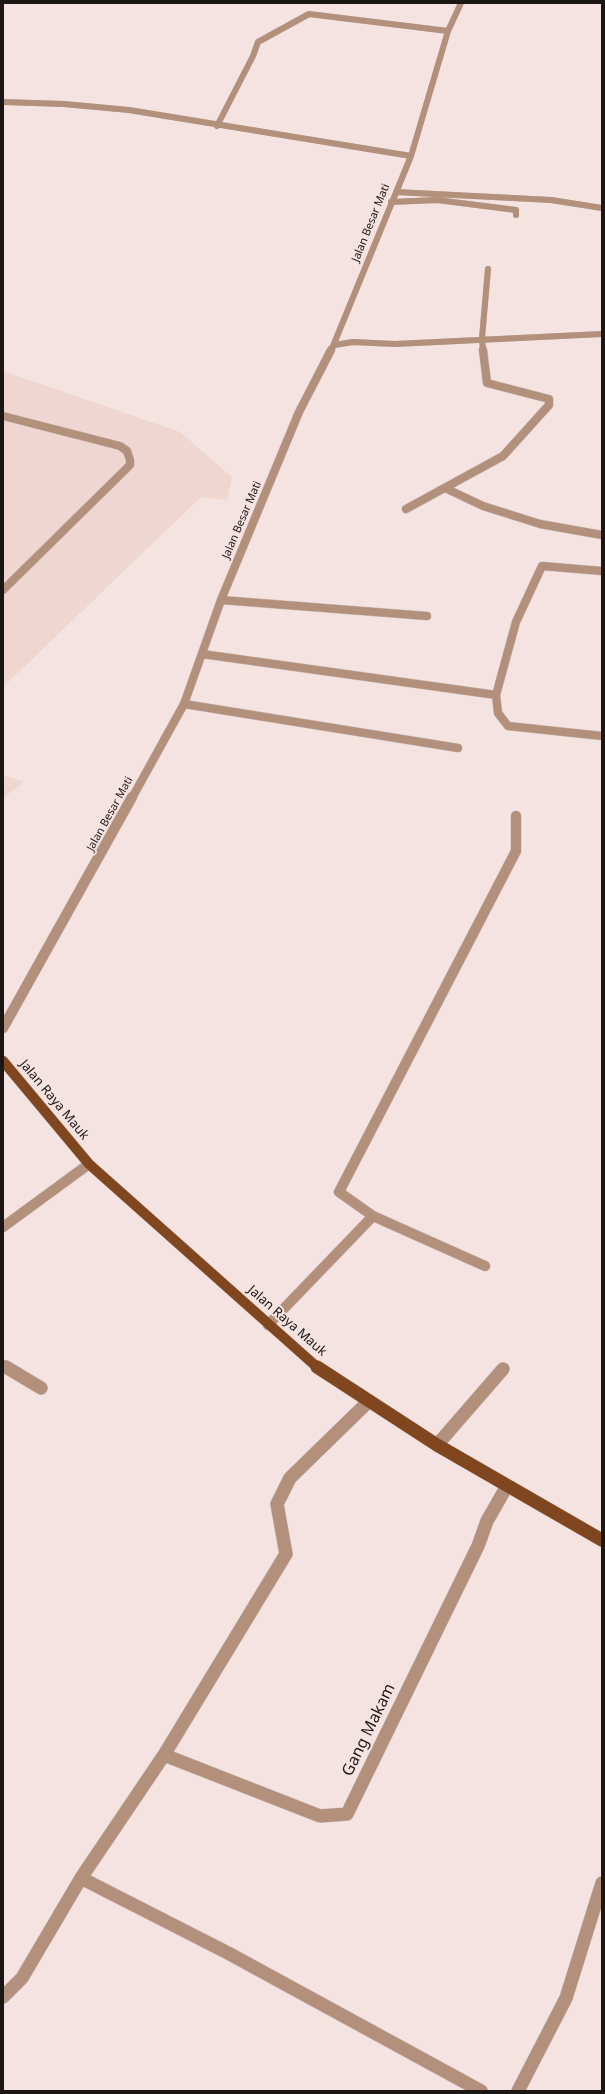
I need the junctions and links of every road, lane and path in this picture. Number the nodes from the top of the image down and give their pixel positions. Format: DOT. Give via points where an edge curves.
graph roads {
  1 [pos="461,3"];
  2 [pos="448,31"];
  3 [pos="3,102"];
  4 [pos="217,126"];
  5 [pos="411,156"];
  6 [pos="396,192"];
  7 [pos="391,202"];
  8 [pos="602,208"];
  9 [pos="516,215"];
  10 [pos="488,269"];
  11 [pos="602,334"];
  12 [pos="482,338"];
  13 [pos="334,345"];
  14 [pos="3,416"];
  15 [pos="445,488"];
  16 [pos="406,509"];
  17 [pos="602,535"];
  18 [pos="602,571"];
  19 [pos="3,590"];
  20 [pos="220,600"];
  21 [pos="427,616"];
  22 [pos="202,654"];
  23 [pos="496,695"];
  24 [pos="184,704"];
  25 [pos="602,736"];
  26 [pos="458,748"];
  27 [pos="516,816"];
  28 [pos="3,1028"];
  29 [pos="3,1061"];
  30 [pos="89,1164"];
  31 [pos="373,1216"];
  32 [pos="3,1227"];
  33 [pos="485,1266"];
  34 [pos="268,1325"];
  35 [pos="3,1365"];
  36 [pos="503,1369"];
  37 [pos="41,1388"];
  38 [pos="369,1401"];
  39 [pos="437,1444"];
  40 [pos="507,1486"];
  41 [pos="602,1540"];
  42 [pos="164,1755"];
  43 [pos="81,1878"];
  44 [pos="602,1883"];
  45 [pos="3,1997"];
  46 [pos="480,2091"];
  47 [pos="518,2091"];
  1 -- 2 [label="street, Jalan Besar Mati"];
  2 -- 4 [label="street" via="309,14 258,42"];
  2 -- 5 [label="street, Jalan Besar Mati"];
  3 -- 4 [label="street" via="129,110"];
  4 -- 5 [label="street"];
  5 -- 6 [label="street, Jalan Besar Mati"];
  6 -- 7 [label="street, Jalan Besar Mati"];
  6 -- 8 [label="street" via="551,200"];
  7 -- 9 [label="street" via="444,201 516,210"];
  7 -- 13 [label="street, Jalan Besar Mati"];
  10 -- 12 [label="street"];
  11 -- 12 [label="street"];
  12 -- 13 [label="street" via="395,344 353,342"];
  12 -- 15 [label="street" via="487,383 549,399 549,405 503,456"];
  13 -- 20 [label="street, Jalan Besar Mati" via="299,412"];
  14 -- 19 [label="street" via="120,446 127,451 130,465"];
  15 -- 16 [label="street"];
  15 -- 17 [label="street" via="483,506 540,524"];
  18 -- 23 [label="street" via="542,566 516,622"];
  20 -- 21 [label="street"];
  20 -- 22 [label="street, Jalan Besar Mati"];
  22 -- 23 [label="street"];
  22 -- 24 [label="street, Jalan Besar Mati"];
  23 -- 25 [label="street" via="498,713 508,726"];
  24 -- 26 [label="street"];
  24 -- 28 [label="street, Jalan Besar Mati"];
  27 -- 31 [label="street" via="516,851 339,1192"];
  29 -- 30 [label="main road, Jalan Raya Mauk"];
  30 -- 32 [label="street"];
  30 -- 34 [label="main road, Jalan Raya Mauk"];
  31 -- 33 [label="street"];
  31 -- 34 [label="street"];
  34 -- 38 [label="main road, Jalan Raya Mauk" via="314,1365"];
  35 -- 37 [label="street"];
  36 -- 39 [label="street"];
  38 -- 39 [label="main road, Jalan Raya Mauk"];
  38 -- 42 [label="street" via="290,1478 277,1504 286,1554"];
  39 -- 40 [label="main road, Jalan Raya Mauk"];
  40 -- 41 [label="main road, Jalan Raya Mauk"];
  40 -- 42 [label="street, Gang Makam" via="347,1814 320,1816"];
  42 -- 43 [label="street"];
  43 -- 45 [label="street" via="22,1978"];
  43 -- 46 [label="street" via="228,1953"];
  44 -- 47 [label="street" via="566,1998"];
}
